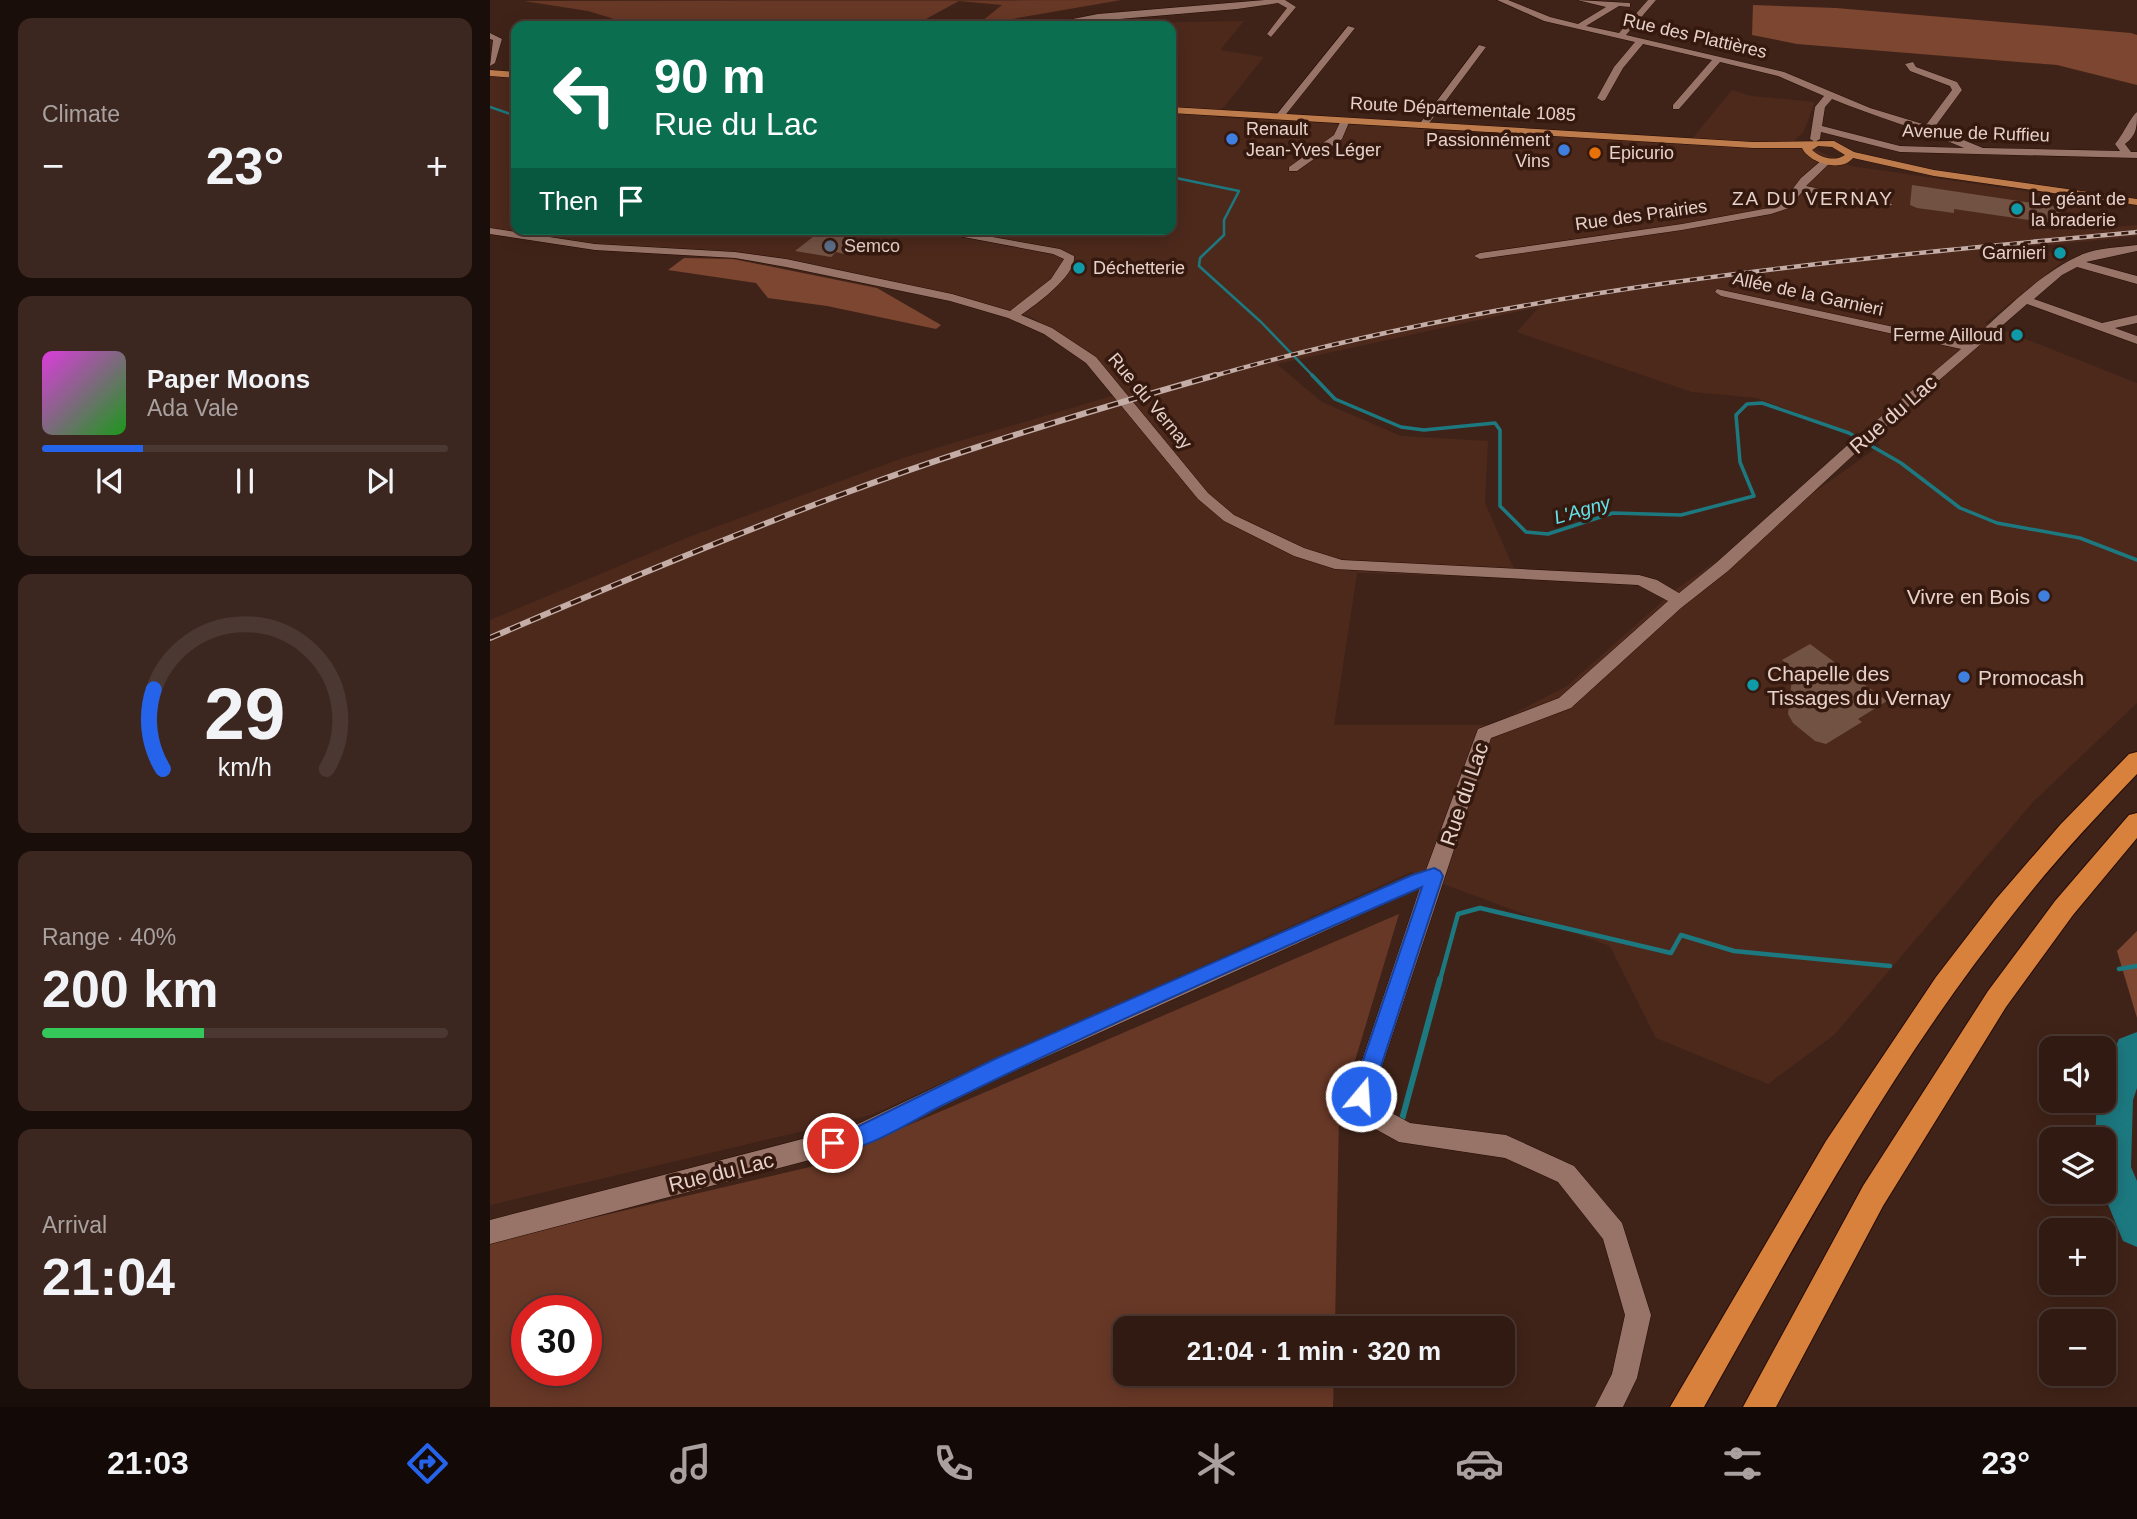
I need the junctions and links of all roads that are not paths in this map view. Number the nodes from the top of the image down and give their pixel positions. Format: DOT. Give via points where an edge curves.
graph roads {
  1 [pos="1196,0"];
  2 [pos="1280,0"];
  3 [pos="1501,0"];
  4 [pos="1581,0"];
  5 [pos="1652,0"];
  6 [pos="1627,5"];
  7 [pos="1614,6"];
  8 [pos="1187,9"];
  9 [pos="1073,21"];
  10 [pos="1578,27"];
  11 [pos="1351,28"];
  12 [pos="1271,34"];
  13 [pos="490,36"];
  14 [pos="1620,37"];
  15 [pos="1640,42"];
  16 [pos="1482,47"];
  17 [pos="1717,60"];
  18 [pos="490,64"];
  19 [pos="1910,64"];
  20 [pos="490,73"];
  21 [pos="511,75"];
  22 [pos="1830,95"];
  23 [pos="1602,98"];
  24 [pos="1676,107"];
  25 [pos="1176,110"];
  26 [pos="2137,115"];
  27 [pos="1280,116"];
  28 [pos="1345,120"];
  29 [pos="1424,124"];
  30 [pos="1817,128"];
  31 [pos="1927,130"];
  32 [pos="1834,144"];
  33 [pos="1811,147"];
  34 [pos="1986,153"];
  35 [pos="2132,155"];
  36 [pos="1849,157"];
  37 [pos="1827,161"];
  38 [pos="1293,169"];
  39 [pos="1800,188"];
  40 [pos="2137,202"];
  41 [pos="1888,204"];
  42 [pos="490,231"];
  43 [pos="511,234"];
  44 [pos="516,235"];
  45 [pos="961,235"];
  46 [pos="2137,248"];
  47 [pos="1480,256"];
  48 [pos="2074,262"];
  49 [pos="2137,280"];
  50 [pos="1721,292"];
  51 [pos="2024,299"];
  52 [pos="1012,315"];
  53 [pos="2137,319"];
  54 [pos="2102,327"];
  55 [pos="2137,340"];
  56 [pos="1970,347"];
  57 [pos="1679,600"];
  58 [pos="2137,760"];
  59 [pos="2137,822"];
  60 [pos="1434,876"];
  61 [pos="490,1232"];
  62 [pos="1608,1407"];
  63 [pos="1686,1407"];
  64 [pos="1759,1407"];
  1 -- 8 [label="street"];
  2 -- 8 [label="street"];
  2 -- 12 [label="street" via="1292,7"];
  3 -- 10 [label="street, Rue des Plattières" via="1533,15"];
  4 -- 7 [label="street"];
  5 -- 14 [label="street"];
  6 -- 7 [label="street"];
  7 -- 10 [label="street"];
  8 -- 9 [label="street"];
  10 -- 14 [label="street, Rue des Plattières"];
  11 -- 27 [label="street"];
  13 -- 18 [label="street" via="498,39"];
  14 -- 15 [label="street, Rue des Plattières"];
  15 -- 17 [label="street, Rue des Plattières"];
  15 -- 23 [label="street"];
  16 -- 29 [label="street"];
  17 -- 22 [label="street, Rue des Plattières" via="1780,74"];
  17 -- 24 [label="street"];
  19 -- 31 [label="street" via="1954,84 1957,90"];
  20 -- 21 [label="main road"];
  22 -- 30 [label="street" via="1820,107"];
  22 -- 31 [label="street, Rue des Plattières"];
  25 -- 27 [label="main road, Route Départementale 1085"];
  26 -- 35 [label="street" via="2129,136 2120,144"];
  27 -- 28 [label="main road, Route Départementale 1085"];
  28 -- 29 [label="main road, Route Départementale 1085"];
  28 -- 38 [label="street" via="1338,137"];
  29 -- 33 [label="main road, Route Départementale 1085"];
  30 -- 32 [label="street"];
  30 -- 33 [label="street"];
  30 -- 34 [label="street, Avenue de Ruffieu" via="1900,149"];
  31 -- 34 [label="street, Rue des Plattières"];
  32 -- 33 [label="main road"];
  32 -- 36 [label="main road"];
  33 -- 37 [label="main road"];
  34 -- 35 [label="street, Avenue de Ruffieu"];
  36 -- 37 [label="main road"];
  36 -- 40 [label="main road"];
  37 -- 39 [label="street, Rue des Prairies"];
  39 -- 41 [label="street"];
  39 -- 47 [label="street, Rue des Prairies" via="1786,206 1762,213"];
  42 -- 43 [label="street, Rue du Vernay"];
  44 -- 52 [label="street, Rue du Vernay" via="595,247 760,259 903,286"];
  45 -- 52 [label="street" via="1056,251 1070,258 1069,265 1046,288"];
  46 -- 48 [label="street, Rue du Lac"];
  48 -- 49 [label="street"];
  48 -- 51 [label="street, Rue du Lac"];
  50 -- 56 [label="street, Allée de la Garnieri"];
  51 -- 54 [label="street"];
  51 -- 56 [label="street, Rue du Lac"];
  52 -- 57 [label="street, Rue du Vernay" via="1048,331 1091,360 1203,496 1228,518 1299,552 1341,565 1639,580"];
  53 -- 54 [label="street"];
  54 -- 55 [label="street"];
  56 -- 57 [label="street, Rue du Lac"];
  57 -- 60 [label="street, Rue du Lac" via="1565,703 1484,734"];
  58 -- 63 [label="highway" via="2023,882 1951,979 1829,1157"];
  59 -- 64 [label="highway" via="2064,908 1997,999 1873,1196"];
  60 -- 61 [label="street, Rue du Lac" via="1002,1066 859,1136"];
  60 -- 62 [label="street" via="1361,1096 1369,1113 1407,1134 1506,1147 1566,1174 1613,1232 1638,1315 1624,1378"];
}
